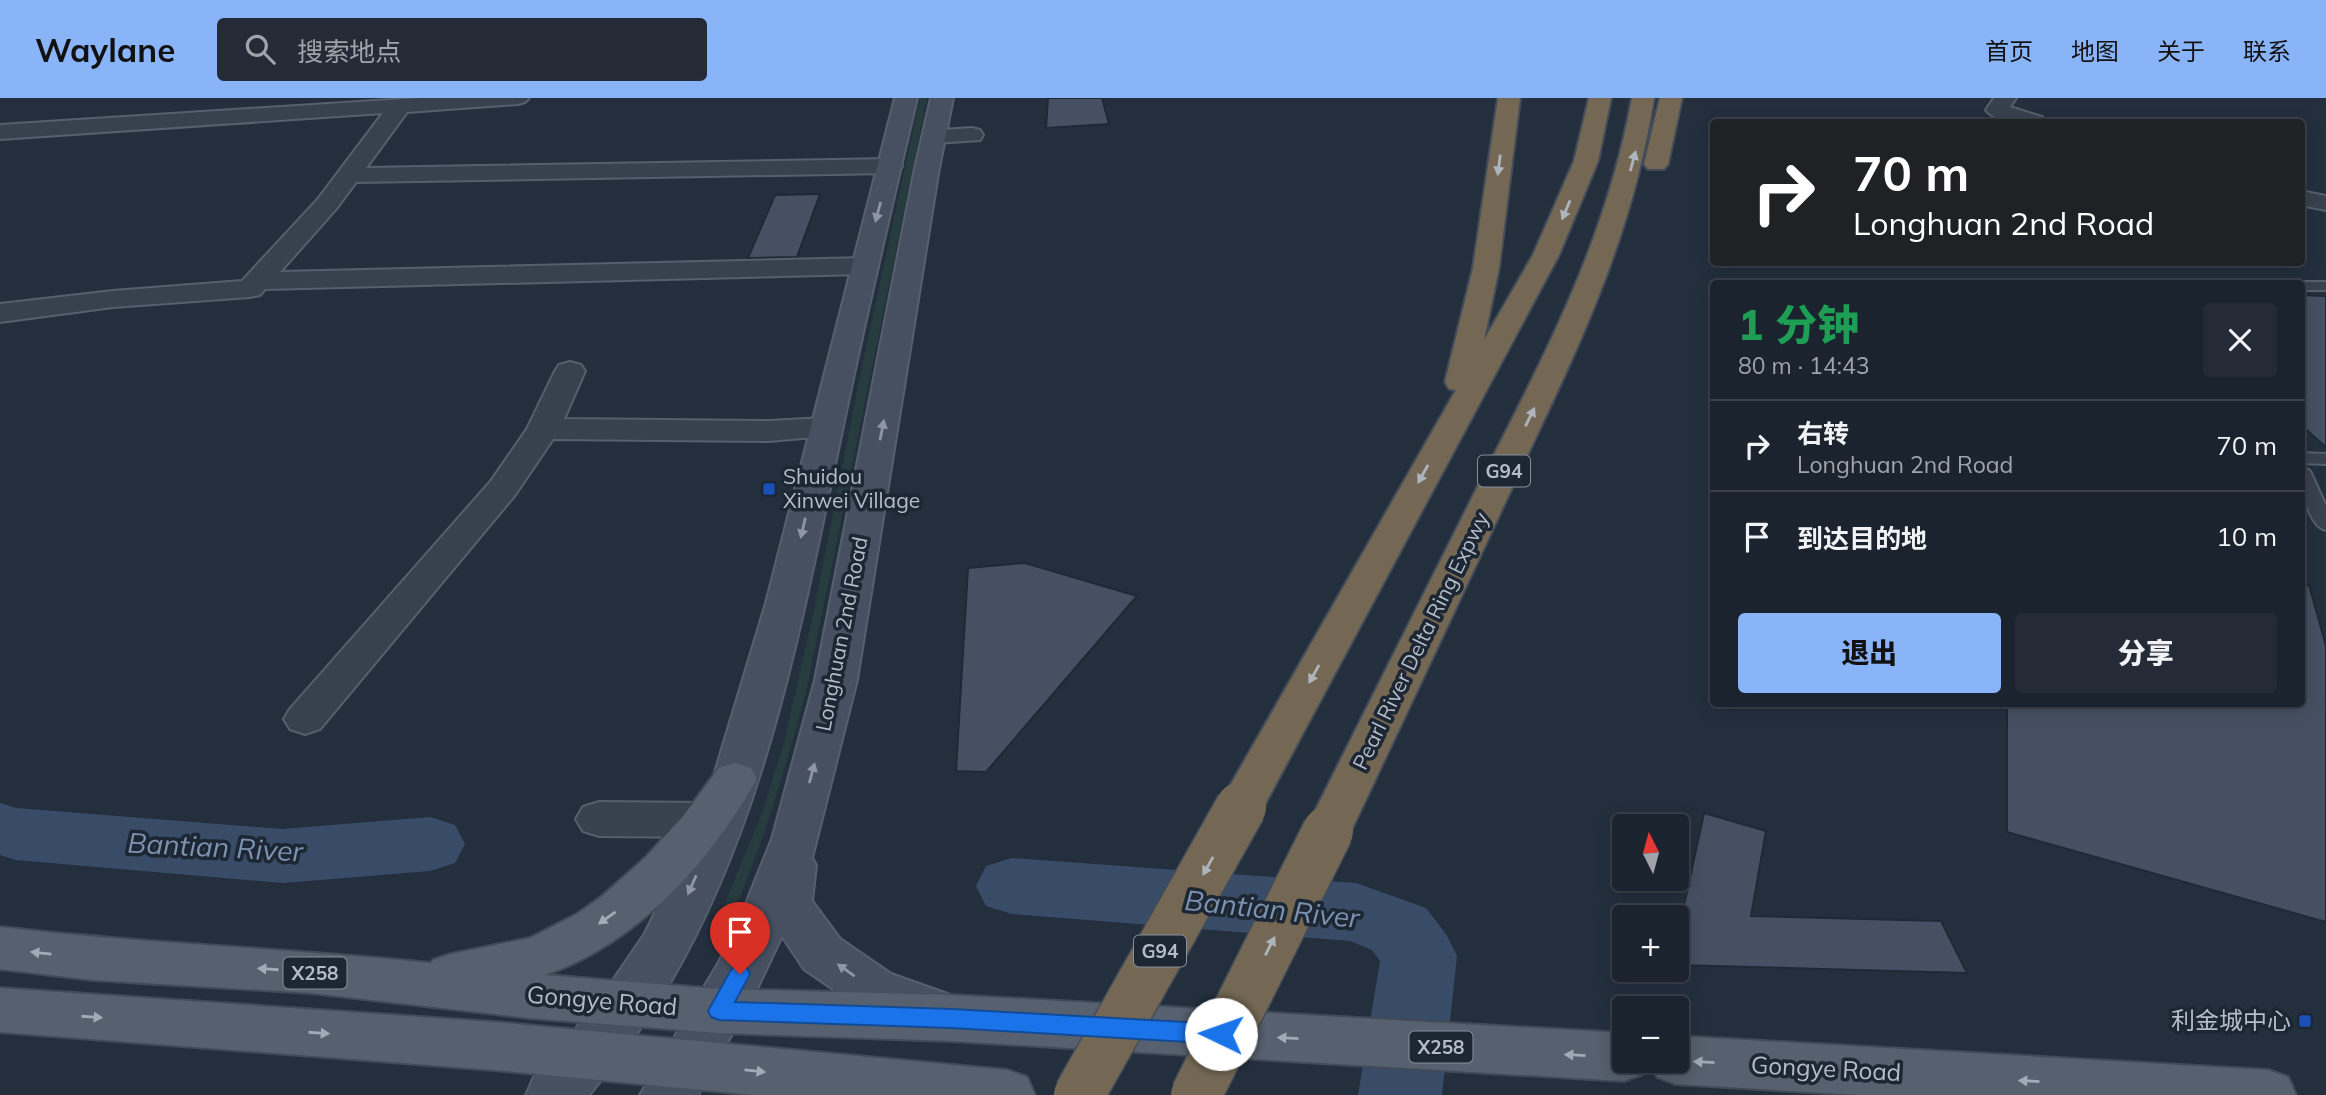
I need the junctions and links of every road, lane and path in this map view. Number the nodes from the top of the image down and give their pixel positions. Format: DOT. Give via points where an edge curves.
graph roads {
  1 [pos="518,98"];
  2 [pos="906,98"];
  3 [pos="942,98"];
  4 [pos="1509,98"];
  5 [pos="1600,98"];
  6 [pos="1643,98"];
  7 [pos="1671,98"];
  8 [pos="2005,98"];
  9 [pos="400,106"];
  10 [pos="2025,119"];
  11 [pos="0,132"];
  12 [pos="972,135"];
  13 [pos="935,136"];
  14 [pos="890,166"];
  15 [pos="349,175"];
  16 [pos="2305,199"];
  17 [pos="2326,204"];
  18 [pos="864,266"];
  19 [pos="257,281"];
  20 [pos="2305,286"];
  21 [pos="2326,286"];
  22 [pos="0,313"];
  23 [pos="1578,318"];
  24 [pos="570,371"];
  25 [pos="825,428"];
  26 [pos="1449,428"];
  27 [pos="543,429"];
  28 [pos="2305,458"];
  29 [pos="2326,459"];
  30 [pos="2305,480"];
  31 [pos="2326,525"];
  32 [pos="304,719"];
  33 [pos="735,779"];
  34 [pos="599,819"];
  35 [pos="708,820"];
  36 [pos="795,839"];
  37 [pos="0,948"];
  38 [pos="388,981"];
  39 [pos="629,1004"];
  40 [pos="0,1010"];
  41 [pos="719,1011"];
  42 [pos="952,1018"];
  43 [pos="1612,1056"];
  44 [pos="1689,1061"];
  45 [pos="571,1076"];
  46 [pos="677,1079"];
  47 [pos="1007,1095"];
  48 [pos="1079,1095"];
  49 [pos="1196,1095"];
  50 [pos="2268,1095"];
  1 -- 9 [label="street"];
  2 -- 14 [label="main road"];
  3 -- 13 [label="main road, Longhuan 2nd Road"];
  4 -- 26 [label="highway, one-way" via="1486,268"];
  5 -- 26 [label="highway, G94, one-way" via="1586,161 1546,255"];
  23 -- 6 [label="highway, Pearl River Delta Ring Expwy / G94, one-way" via="1616,220 1637,145"];
  7 -- 23 [label="highway" via="1636,223"];
  8 -- 10 [label="street" via="1997,110"];
  9 -- 11 [label="street"];
  9 -- 15 [label="street"];
  12 -- 13 [label="street"];
  36 -- 13 [label="main road, Longhuan 2nd Road, one-way" via="836,680"];
  14 -- 15 [label="street"];
  14 -- 18 [label="main road, one-way"];
  15 -- 19 [label="street"];
  16 -- 17 [label="street"];
  18 -- 19 [label="street"];
  18 -- 25 [label="main road"];
  19 -- 22 [label="street" via="250,289"];
  20 -- 21 [label="lane"];
  49 -- 23 [label="highway, Pearl River Delta Ring Expwy / G94, one-way, bridge"];
  24 -- 27 [label="street"];
  25 -- 27 [label="street"];
  25 -- 33 [label="main road, one-way" via="757,717"];
  26 -- 48 [label="highway, G94, one-way, bridge"];
  27 -- 32 [label="street" via="488,507"];
  28 -- 29 [label="lane"];
  30 -- 31 [label="lane"];
  33 -- 35 [label="main road"];
  33 -- 39 [label="main road, one-way" via="671,934"];
  34 -- 35 [label="street"];
  35 -- 38 [label="main road, one-way" via="638,895 569,944 473,972"];
  36 -- 41 [label="main road, Longhuan 2nd Road" via="761,926"];
  42 -- 36 [label="main road, one-way" via="873,989 822,954 787,904"];
  38 -- 37 [label="main road, Gongye Road / X258, one-way"];
  38 -- 39 [label="main road, Gongye Road / X258"];
  39 -- 41 [label="main road, Gongye Road / X258"];
  39 -- 45 [label="main road"];
  40 -- 45 [label="main road, one-way" via="494,1046"];
  41 -- 42 [label="main road, Gongye Road / X258"];
  41 -- 46 [label="main road, Longhuan 2nd Road"];
  43 -- 42 [label="main road, Gongye Road / X258, one-way"];
  50 -- 44 [label="main road, Gongye Road, one-way"];
  45 -- 46 [label="main road"];
  46 -- 47 [label="main road, one-way"];
}
